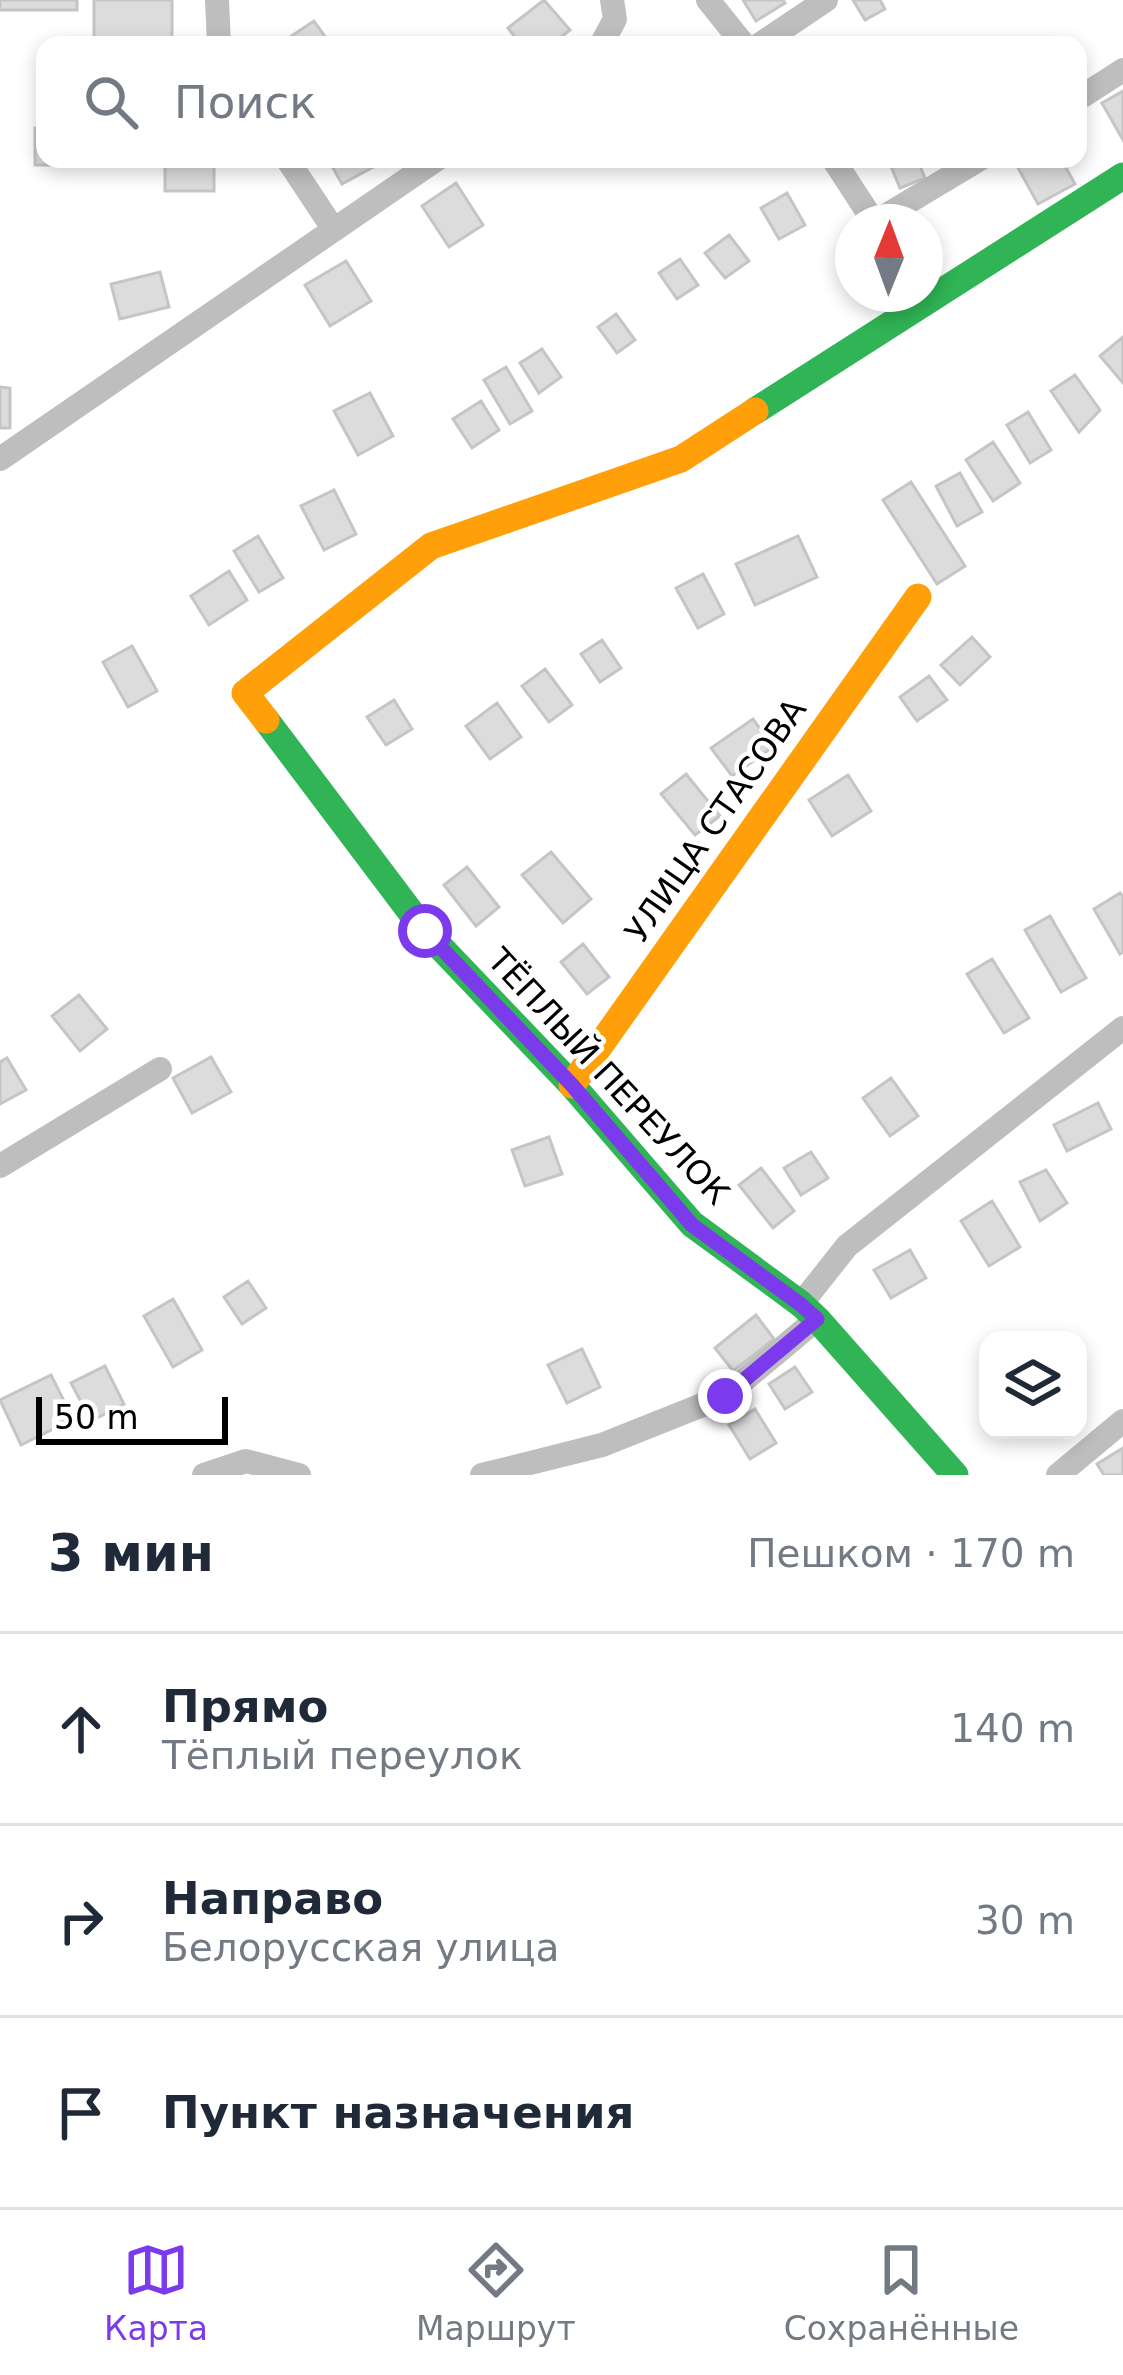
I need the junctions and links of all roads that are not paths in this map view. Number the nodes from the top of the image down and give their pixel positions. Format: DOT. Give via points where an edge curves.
graph roads {
  1 [pos="217,0"];
  2 [pos="612,0"];
  3 [pos="708,0"];
  4 [pos="826,0"];
  5 [pos="219,36"];
  6 [pos="606,36"];
  7 [pos="737,36"];
  8 [pos="772,36"];
  9 [pos="1123,70"];
  10 [pos="1087,93"];
  11 [pos="293,168"];
  12 [pos="424,168"];
  13 [pos="839,168"];
  14 [pos="965,168"];
  15 [pos="1123,176"];
  16 [pos="862,204"];
  17 [pos="904,204"];
  18 [pos="334,230"];
  19 [pos="943,285"];
  20 [pos="902,312"];
  21 [pos="0,459"];
  22 [pos="918,597"];
  23 [pos="1123,1028"];
  24 [pos="160,1069"];
  25 [pos="572,1085"];
  26 [pos="0,1166"];
  27 [pos="809,1311"];
  28 [pos="1123,1420"];
  29 [pos="204,1475"];
  30 [pos="298,1475"];
  31 [pos="482,1475"];
  32 [pos="955,1475"];
  33 [pos="1058,1475"];
  1 -- 5 [label="street"];
  2 -- 6 [label="street" via="615,19"];
  3 -- 7 [label="street"];
  4 -- 8 [label="street"];
  9 -- 10 [label="street"];
  11 -- 18 [label="street"];
  12 -- 18 [label="street"];
  13 -- 16 [label="street"];
  14 -- 17 [label="street"];
  15 -- 19 [label="street"];
  18 -- 21 [label="street"];
  20 -- 25 [label="street, ТЁПЛЫЙ ПЕРЕУЛОК" via="681,459 431,546 244,693 425,931"];
  22 -- 25 [label="street, УЛИЦА СТАСОВА"];
  23 -- 27 [label="street" via="847,1246"];
  24 -- 26 [label="street"];
  25 -- 27 [label="street, ТЁПЛЫЙ ПЕРЕУЛОК" via="692,1225"];
  27 -- 31 [label="street" via="725,1396 602,1445"];
  27 -- 32 [label="street, ТЁПЛЫЙ ПЕРЕУЛОК"];
  28 -- 33 [label="street"];
  29 -- 30 [label="street" via="245,1461"];
}
